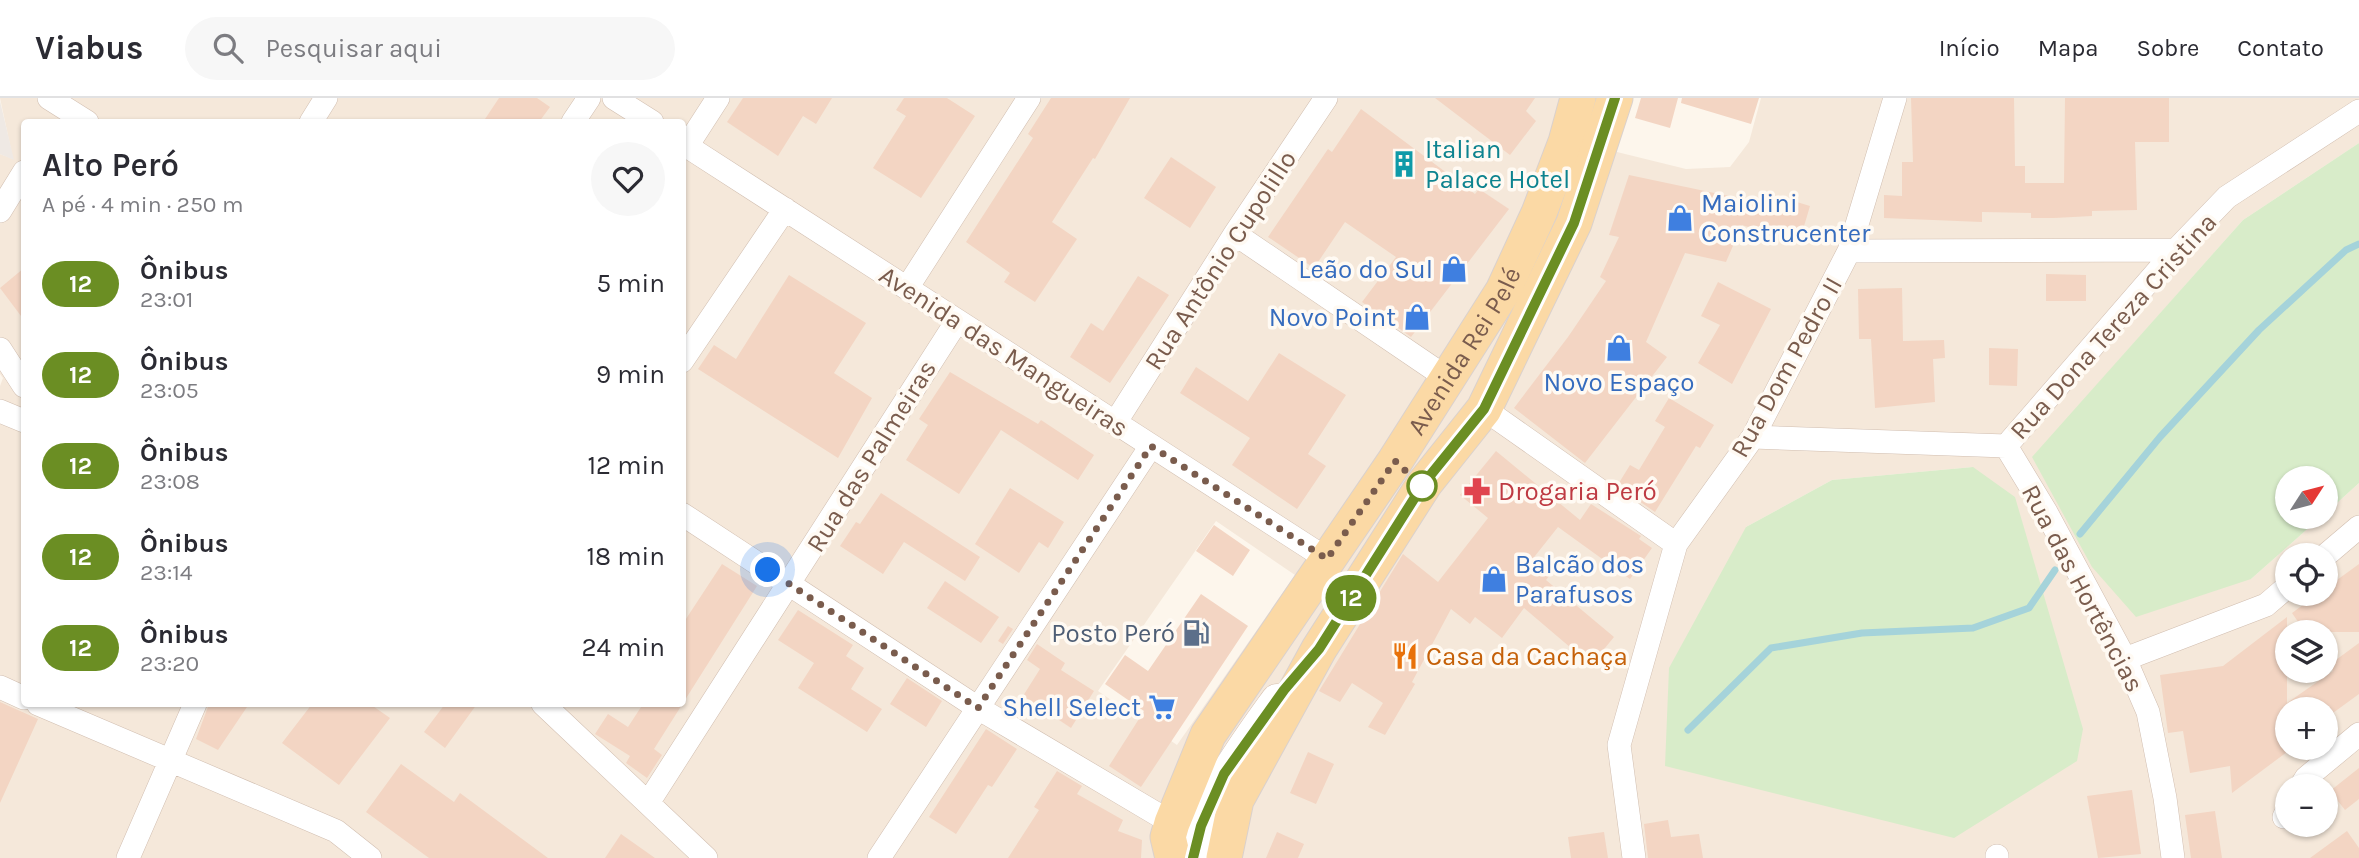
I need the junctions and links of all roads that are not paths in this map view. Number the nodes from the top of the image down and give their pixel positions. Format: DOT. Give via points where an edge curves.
graph roads {
  1 [pos="326,98"];
  2 [pos="589,98"];
  3 [pos="614,98"];
  4 [pos="718,98"];
  5 [pos="1029,98"];
  6 [pos="1326,98"];
  7 [pos="1578,98"];
  8 [pos="1615,98"];
  9 [pos="1895,98"];
  10 [pos="59,106"];
  11 [pos="2359,111"];
  12 [pos="82,119"];
  13 [pos="313,119"];
  14 [pos="575,119"];
  15 [pos="647,119"];
  16 [pos="686,143"];
  17 [pos="686,145"];
  18 [pos="21,177"];
  19 [pos="785,209"];
  20 [pos="0,211"];
  21 [pos="1235,234"];
  22 [pos="2176,250"];
  23 [pos="1849,251"];
  24 [pos="907,288"];
  25 [pos="957,321"];
  26 [pos="0,349"];
  27 [pos="686,355"];
  28 [pos="1447,378"];
  29 [pos="21,381"];
  30 [pos="1484,409"];
  31 [pos="0,411"];
  32 [pos="21,420"];
  33 [pos="1115,423"];
  34 [pos="1753,437"];
  35 [pos="1151,446"];
  36 [pos="2006,446"];
  37 [pos="686,517"];
  38 [pos="2359,527"];
  39 [pos="1676,544"];
  40 [pos="2338,545"];
  41 [pos="1327,559"];
  42 [pos="790,584"];
  43 [pos="2275,597"];
  44 [pos="1319,649"];
  45 [pos="2125,659"];
  46 [pos="0,687"];
  47 [pos="21,697"];
  48 [pos="45,707"];
  49 [pos="194,707"];
  50 [pos="546,707"];
  51 [pos="978,708"];
  52 [pos="2359,734"];
  53 [pos="170,761"];
  54 [pos="2311,774"];
  55 [pos="648,803"];
  56 [pos="1174,847"];
  57 [pos="128,858"];
  58 [pos="370,858"];
  59 [pos="706,858"];
  60 [pos="879,858"];
  61 [pos="1224,858"];
  62 [pos="1634,858"];
  63 [pos="2173,858"];
  1 -- 13 [label="street"];
  2 -- 14 [label="street"];
  3 -- 15 [label="street"];
  4 -- 16 [label="street"];
  5 -- 24 [label="street"];
  6 -- 21 [label="street, Rua Antônio Cupolillo"];
  7 -- 28 [label="main road, Avenida Rei Pelé" via="1529,236 1503,291"];
  8 -- 30 [label="main road, Avenida Rei Pelé" via="1574,223"];
  9 -- 23 [label="street, Rua Dom Pedro II"];
  10 -- 12 [label="street"];
  11 -- 22 [label="street, Rua Dona Tereza Cristina" via="2227,197"];
  17 -- 19 [label="street, Avenida das Mangueiras"];
  18 -- 20 [label="street"];
  19 -- 24 [label="street, Avenida das Mangueiras"];
  19 -- 27 [label="street"];
  21 -- 28 [label="street"];
  21 -- 33 [label="street, Rua Antônio Cupolillo"];
  22 -- 23 [label="street"];
  22 -- 36 [label="street, Rua Dona Tereza Cristina"];
  23 -- 34 [label="street, Rua Dom Pedro II"];
  24 -- 25 [label="street, Avenida das Mangueiras"];
  25 -- 33 [label="street, Avenida das Mangueiras"];
  25 -- 42 [label="street, Rua das Palmeiras"];
  26 -- 29 [label="street"];
  28 -- 41 [label="main road, Avenida Rei Pelé"];
  30 -- 39 [label="street"];
  30 -- 44 [label="main road, Avenida Rei Pelé" via="1424,483"];
  31 -- 32 [label="street"];
  33 -- 35 [label="street, Avenida das Mangueiras"];
  34 -- 36 [label="street, Rua Dona Tereza Cristina"];
  34 -- 39 [label="street, Rua Dom Pedro II"];
  35 -- 41 [label="street, Avenida das Mangueiras"];
  35 -- 51 [label="street"];
  36 -- 45 [label="street, Rua das Hortências"];
  37 -- 42 [label="street"];
  38 -- 40 [label="street"];
  39 -- 62 [label="street, Rua Dom Pedro II" via="1619,745"];
  41 -- 56 [label="main road, Avenida Rei Pelé" via="1208,735"];
  42 -- 51 [label="street"];
  42 -- 55 [label="street, Rua das Palmeiras"];
  43 -- 45 [label="street" via="2266,605"];
  44 -- 56 [label="main road" via="1224,774 1201,826"];
  44 -- 61 [label="main road, Avenida Rei Pelé" via="1236,800"];
  45 -- 63 [label="street, Rua das Hortências" via="2148,712"];
  46 -- 47 [label="street"];
  48 -- 53 [label="street"];
  49 -- 53 [label="street"];
  50 -- 55 [label="street"];
  51 -- 56 [label="street"];
  51 -- 60 [label="street"];
  52 -- 54 [label="street"];
  53 -- 57 [label="street"];
  53 -- 58 [label="street" via="336,831"];
  55 -- 59 [label="street"];
}
